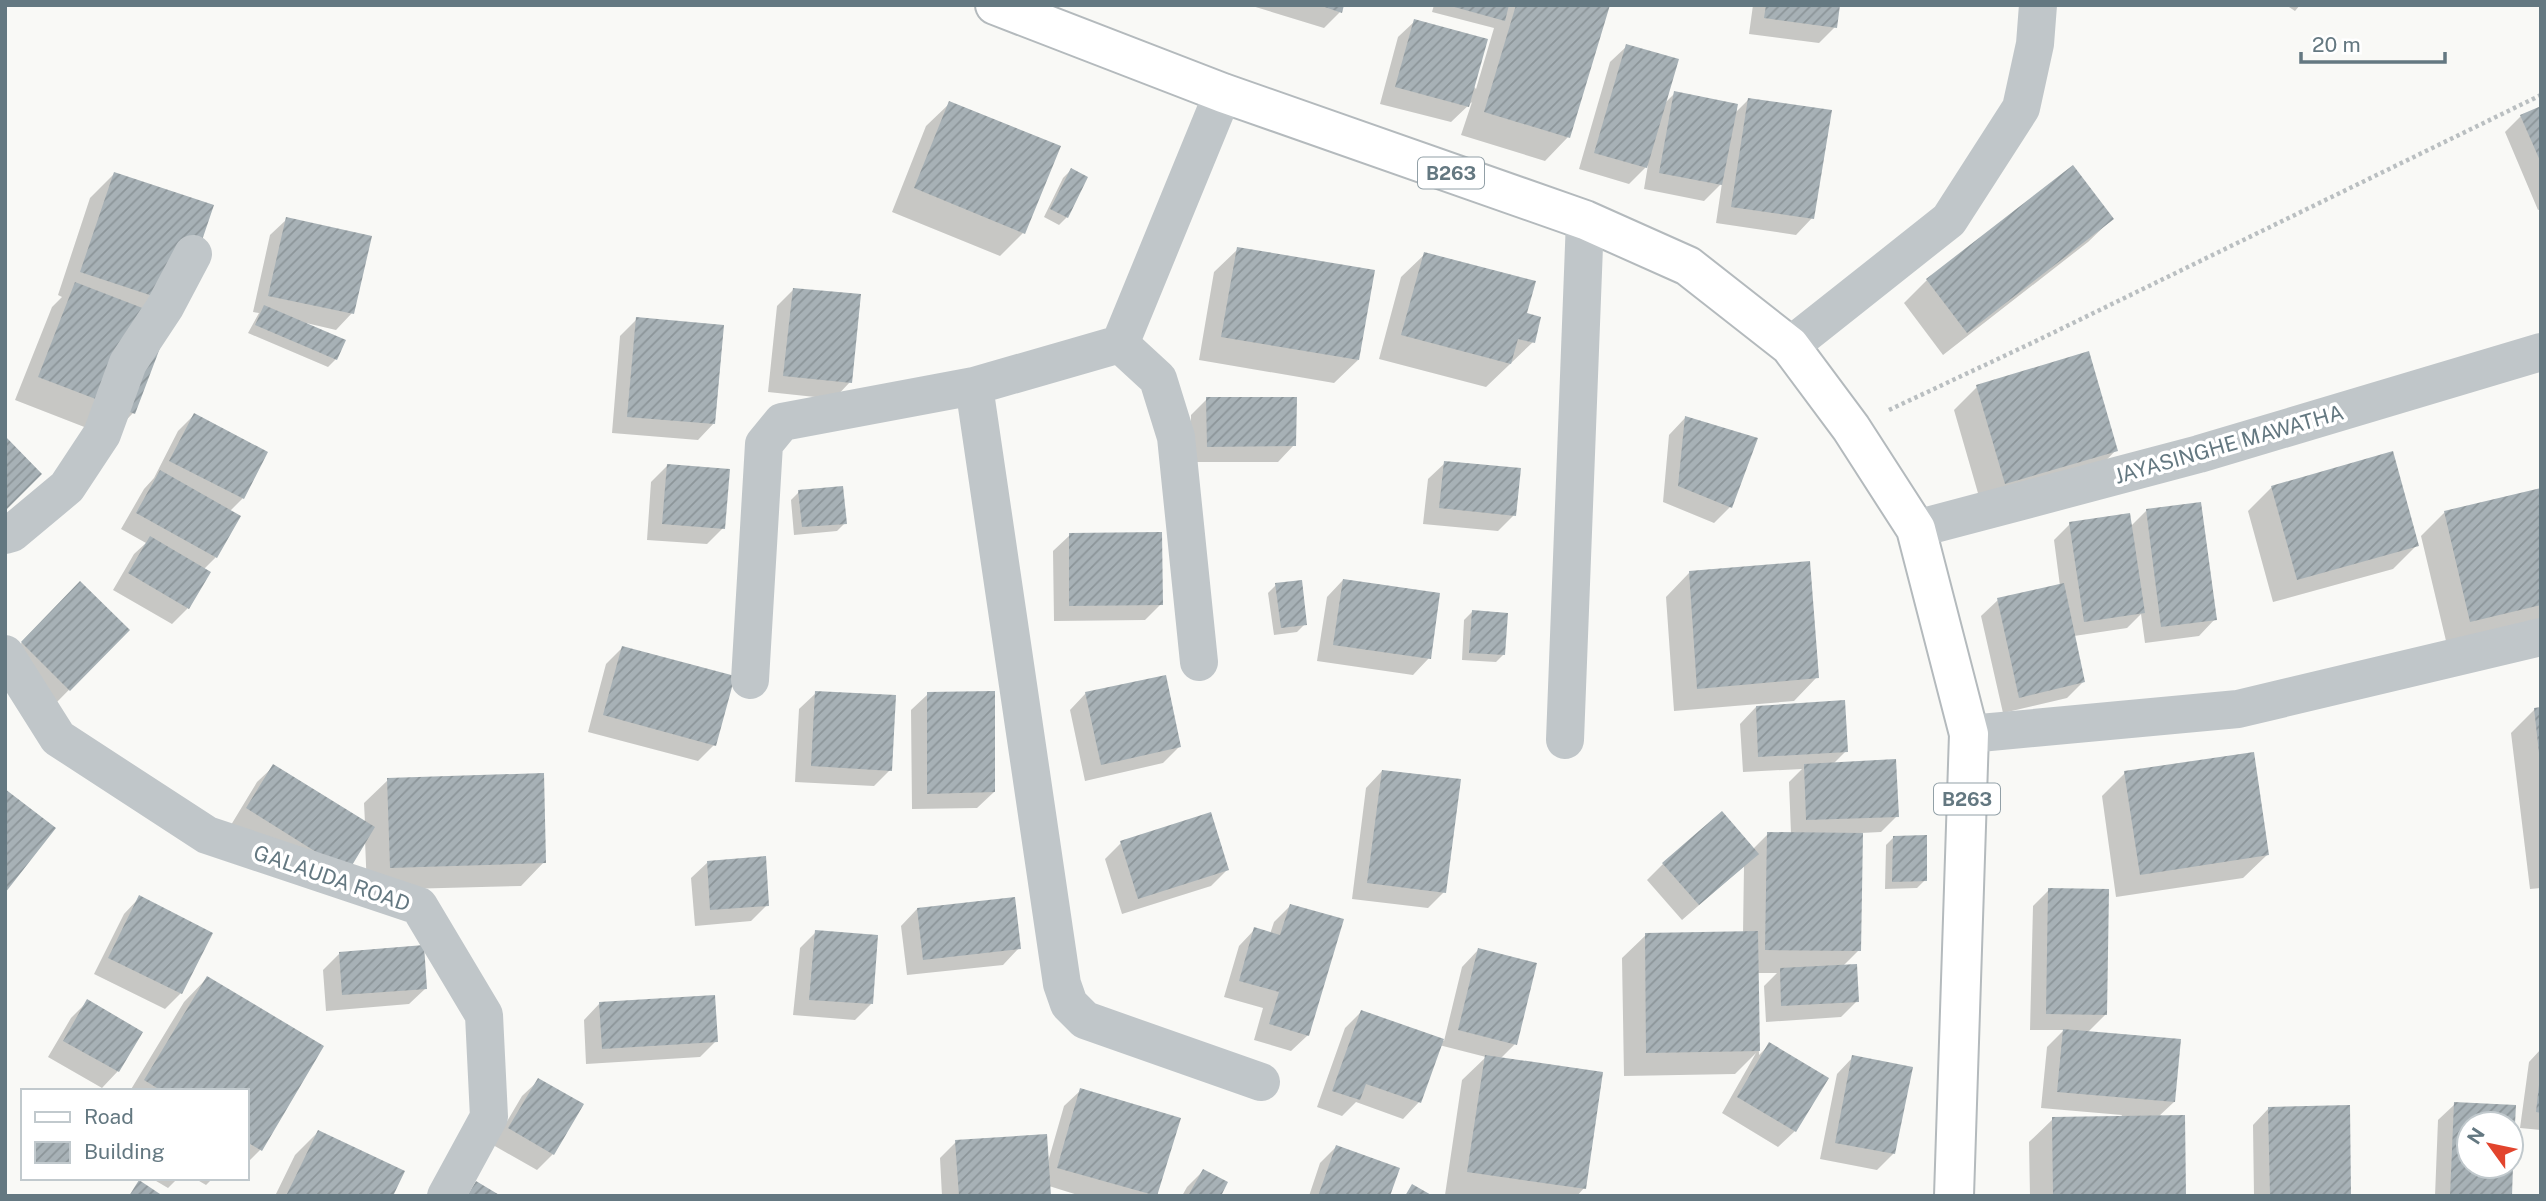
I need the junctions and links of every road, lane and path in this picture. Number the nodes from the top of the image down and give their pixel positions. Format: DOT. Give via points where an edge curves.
graph roads {
  1 [pos="995,5"];
  2 [pos="2039,5"];
  3 [pos="1223,93"];
  4 [pos="2541,95"];
  5 [pos="1585,220"];
  6 [pos="193,254"];
  7 [pos="1120,344"];
  8 [pos="1790,346"];
  9 [pos="2541,352"];
  10 [pos="974,386"];
  11 [pos="1851,428"];
  12 [pos="1916,529"];
  13 [pos="5,535"];
  14 [pos="2541,637"];
  15 [pos="5,654"];
  16 [pos="1199,662"];
  17 [pos="750,680"];
  18 [pos="1969,734"];
  19 [pos="1565,740"];
  20 [pos="1261,1082"];
  21 [pos="446,1196"];
  22 [pos="1954,1196"];
  1 -- 3 [label="main road, B263"];
  2 -- 8 [label="street" via="2021,108 1949,220"];
  3 -- 5 [label="main road, B263"];
  3 -- 7 [label="street"];
  4 -- 11 [label="path"];
  5 -- 8 [label="main road, B263" via="1689,266"];
  5 -- 19 [label="street"];
  6 -- 13 [label="street" via="128,363 102,434 67,487"];
  7 -- 10 [label="street"];
  7 -- 16 [label="street" via="1158,379 1176,437"];
  8 -- 11 [label="main road, B263"];
  9 -- 12 [label="street, JAYASINGHE MAWATHA" via="2199,454"];
  10 -- 17 [label="street" via="782,422 764,444"];
  10 -- 20 [label="street" via="1059,970 1069,1004 1085,1020"];
  11 -- 12 [label="main road, B263"];
  12 -- 18 [label="main road, B263"];
  14 -- 18 [label="street" via="2238,709"];
  15 -- 21 [label="street, GALAUDA ROAD" via="58,738 207,835 418,906 484,1015 489,1117"];
  18 -- 22 [label="main road, B263"];
}
